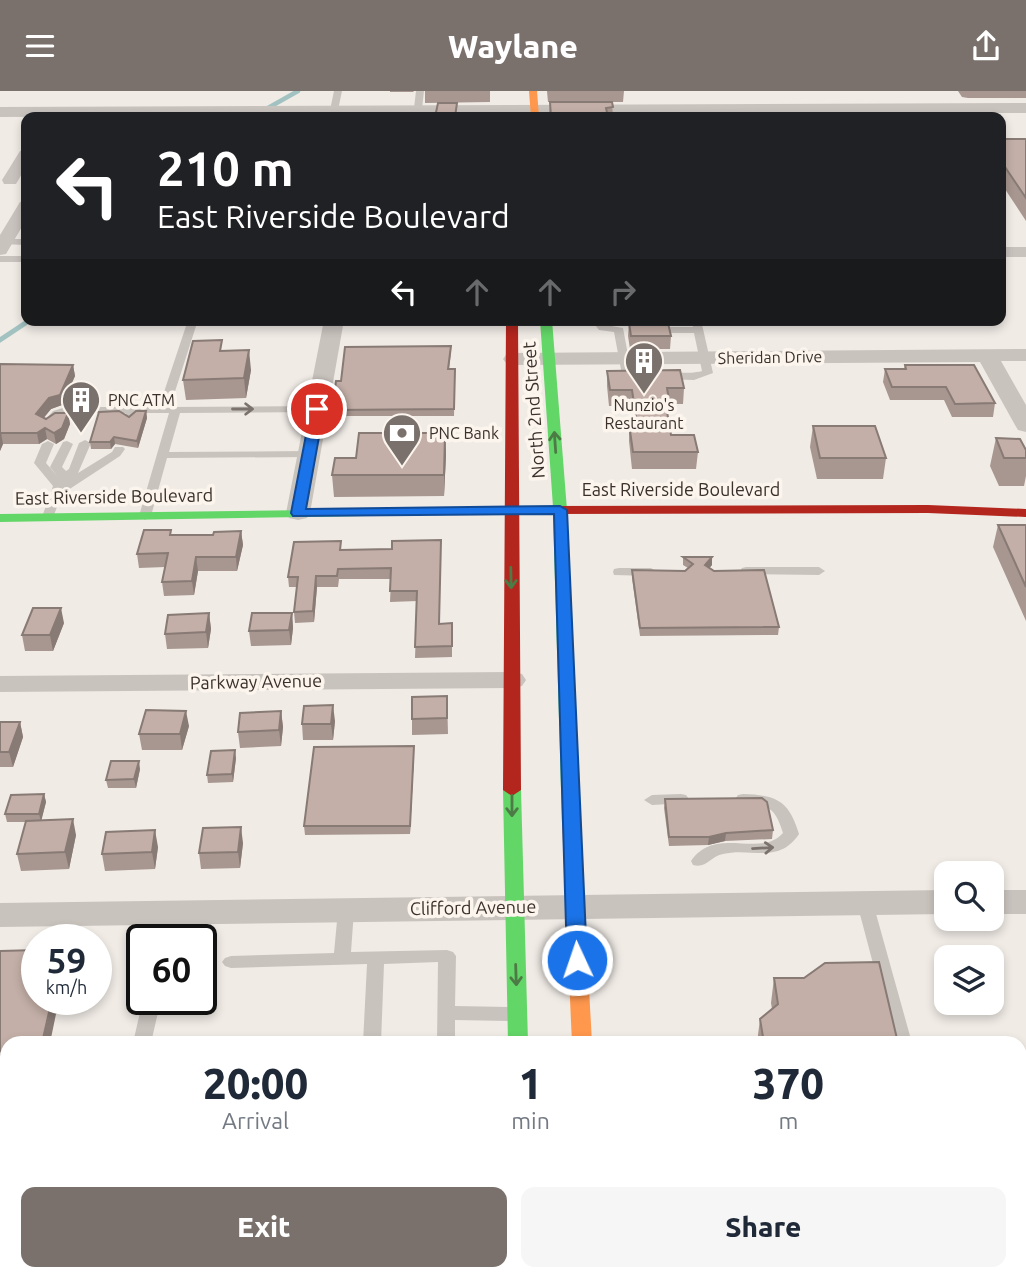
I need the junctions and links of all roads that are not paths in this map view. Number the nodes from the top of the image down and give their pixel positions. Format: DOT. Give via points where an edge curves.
graph roads {
  1 [pos="67,91"];
  2 [pos="338,91"];
  3 [pos="420,91"];
  4 [pos="508,91"];
  5 [pos="533,91"];
  6 [pos="902,91"];
  7 [pos="913,108"];
  8 [pos="1026,108"];
  9 [pos="334,110"];
  10 [pos="0,112"];
  11 [pos="54,112"];
  12 [pos="196,112"];
  13 [pos="376,112"];
  14 [pos="418,112"];
  15 [pos="509,112"];
  16 [pos="535,112"];
  17 [pos="819,112"];
  18 [pos="21,113"];
  19 [pos="21,164"];
  20 [pos="12,180"];
  21 [pos="14,231"];
  22 [pos="21,247"];
  23 [pos="1006,252"];
  24 [pos="1026,252"];
  25 [pos="192,326"];
  26 [pos="333,326"];
  27 [pos="512,326"];
  28 [pos="546,326"];
  29 [pos="600,326"];
  30 [pos="681,326"];
  31 [pos="697,326"];
  32 [pos="619,330"];
  33 [pos="987,355"];
  34 [pos="1026,355"];
  35 [pos="705,358"];
  36 [pos="513,359"];
  37 [pos="549,359"];
  38 [pos="621,359"];
  39 [pos="317,409"];
  40 [pos="83,410"];
  41 [pos="169,410"];
  42 [pos="70,424"];
  43 [pos="1026,425"];
  44 [pos="62,444"];
  45 [pos="118,449"];
  46 [pos="309,454"];
  47 [pos="162,455"];
  48 [pos="61,484"];
  49 [pos="510,510"];
  50 [pos="560,510"];
  51 [pos="298,513"];
  52 [pos="1026,513"];
  53 [pos="145,516"];
  54 [pos="48,517"];
  55 [pos="0,518"];
  56 [pos="819,571"];
  57 [pos="619,572"];
  58 [pos="671,572"];
  59 [pos="726,572"];
  60 [pos="512,680"];
  61 [pos="0,684"];
  62 [pos="701,799"];
  63 [pos="726,799"];
  64 [pos="652,800"];
  65 [pos="699,861"];
  66 [pos="934,902"];
  67 [pos="1004,902"];
  68 [pos="1026,902"];
  69 [pos="865,903"];
  70 [pos="574,906"];
  71 [pos="513,908"];
  72 [pos="346,910"];
  73 [pos="0,915"];
  74 [pos="138,924"];
  75 [pos="191,924"];
  76 [pos="376,958"];
  77 [pos="342,959"];
  78 [pos="231,963"];
  79 [pos="446,1013"];
  80 [pos="517,1014"];
  81 [pos="148,1015"];
  82 [pos="144,1036"];
  83 [pos="372,1036"];
  84 [pos="446,1036"];
  85 [pos="518,1036"];
  86 [pos="582,1036"];
  87 [pos="901,1036"];
  1 -- 11 [label="street"];
  2 -- 9 [label="lane"];
  3 -- 14 [label="lane"];
  4 -- 15 [label="main road"];
  5 -- 16 [label="main road"];
  6 -- 7 [label="street"];
  7 -- 8 [label="street"];
  7 -- 17 [label="street"];
  9 -- 12 [label="street"];
  9 -- 13 [label="street"];
  10 -- 18 [label="street"];
  19 -- 20 [label="street"];
  21 -- 22 [label="lane"];
  23 -- 24 [label="street"];
  25 -- 41 [label="lane"];
  26 -- 39 [label="street"];
  27 -- 36 [label="main road, North 2nd Street"];
  28 -- 37 [label="main road, North 2nd Street"];
  29 -- 32 [label="lane"];
  30 -- 32 [label="lane"];
  31 -- 35 [label="lane"];
  32 -- 38 [label="lane"];
  33 -- 34 [label="street, Sheridan Drive"];
  33 -- 35 [label="street, Sheridan Drive"];
  33 -- 43 [label="street"];
  35 -- 38 [label="street, Sheridan Drive"];
  36 -- 37 [label="street, Sheridan Drive"];
  36 -- 49 [label="main road, North 2nd Street"];
  37 -- 38 [label="street, Sheridan Drive"];
  50 -- 37 [label="main road, North 2nd Street, one-way"];
  41 -- 39 [label="lane, one-way"];
  39 -- 46 [label="street"];
  40 -- 41 [label="lane" via="131,414"];
  40 -- 42 [label="lane"];
  40 -- 42 [label="lane"];
  40 -- 42 [label="lane" via="57,413"];
  41 -- 47 [label="lane"];
  44 -- 48 [label="lane" via="74,471"];
  44 -- 48 [label="lane" via="48,466"];
  44 -- 48 [label="lane" via="34,462"];
  45 -- 48 [label="lane"];
  46 -- 47 [label="lane"];
  46 -- 51 [label="street"];
  47 -- 53 [label="lane"];
  48 -- 54 [label="lane"];
  49 -- 50 [label="main road, East Riverside Boulevard"];
  49 -- 51 [label="main road, East Riverside Boulevard"];
  49 -- 60 [label="main road, North 2nd Street, one-way"];
  50 -- 52 [label="main road, East Riverside Boulevard"];
  50 -- 70 [label="main road, North 2nd Street" via="563,743"];
  51 -- 53 [label="main road, East Riverside Boulevard"];
  53 -- 54 [label="main road, East Riverside Boulevard"];
  54 -- 55 [label="main road, East Riverside Boulevard"];
  56 -- 59 [label="lane"];
  57 -- 58 [label="lane"];
  60 -- 61 [label="street, Parkway Avenue"];
  60 -- 71 [label="main road, North 2nd Street, one-way" via="518,744"];
  62 -- 64 [label="lane"];
  65 -- 63 [label="lane, one-way" via="717,849 772,848 791,834 785,813 770,801"];
  66 -- 69 [label="street, Clifford Avenue"];
  67 -- 68 [label="street"];
  69 -- 70 [label="street, Clifford Avenue"];
  69 -- 87 [label="lane"];
  70 -- 71 [label="street, Clifford Avenue"];
  70 -- 86 [label="main road, North 2nd Street"];
  71 -- 72 [label="street, Clifford Avenue"];
  71 -- 80 [label="main road, North 2nd Street, one-way"];
  72 -- 75 [label="street, Clifford Avenue"];
  72 -- 77 [label="lane"];
  73 -- 74 [label="street, Clifford Avenue"];
  76 -- 77 [label="lane"];
  76 -- 79 [label="lane" via="447,956"];
  76 -- 83 [label="lane"];
  77 -- 78 [label="lane"];
  79 -- 80 [label="lane"];
  79 -- 84 [label="lane"];
  80 -- 85 [label="main road, North 2nd Street"];
  81 -- 82 [label="lane"];
}
